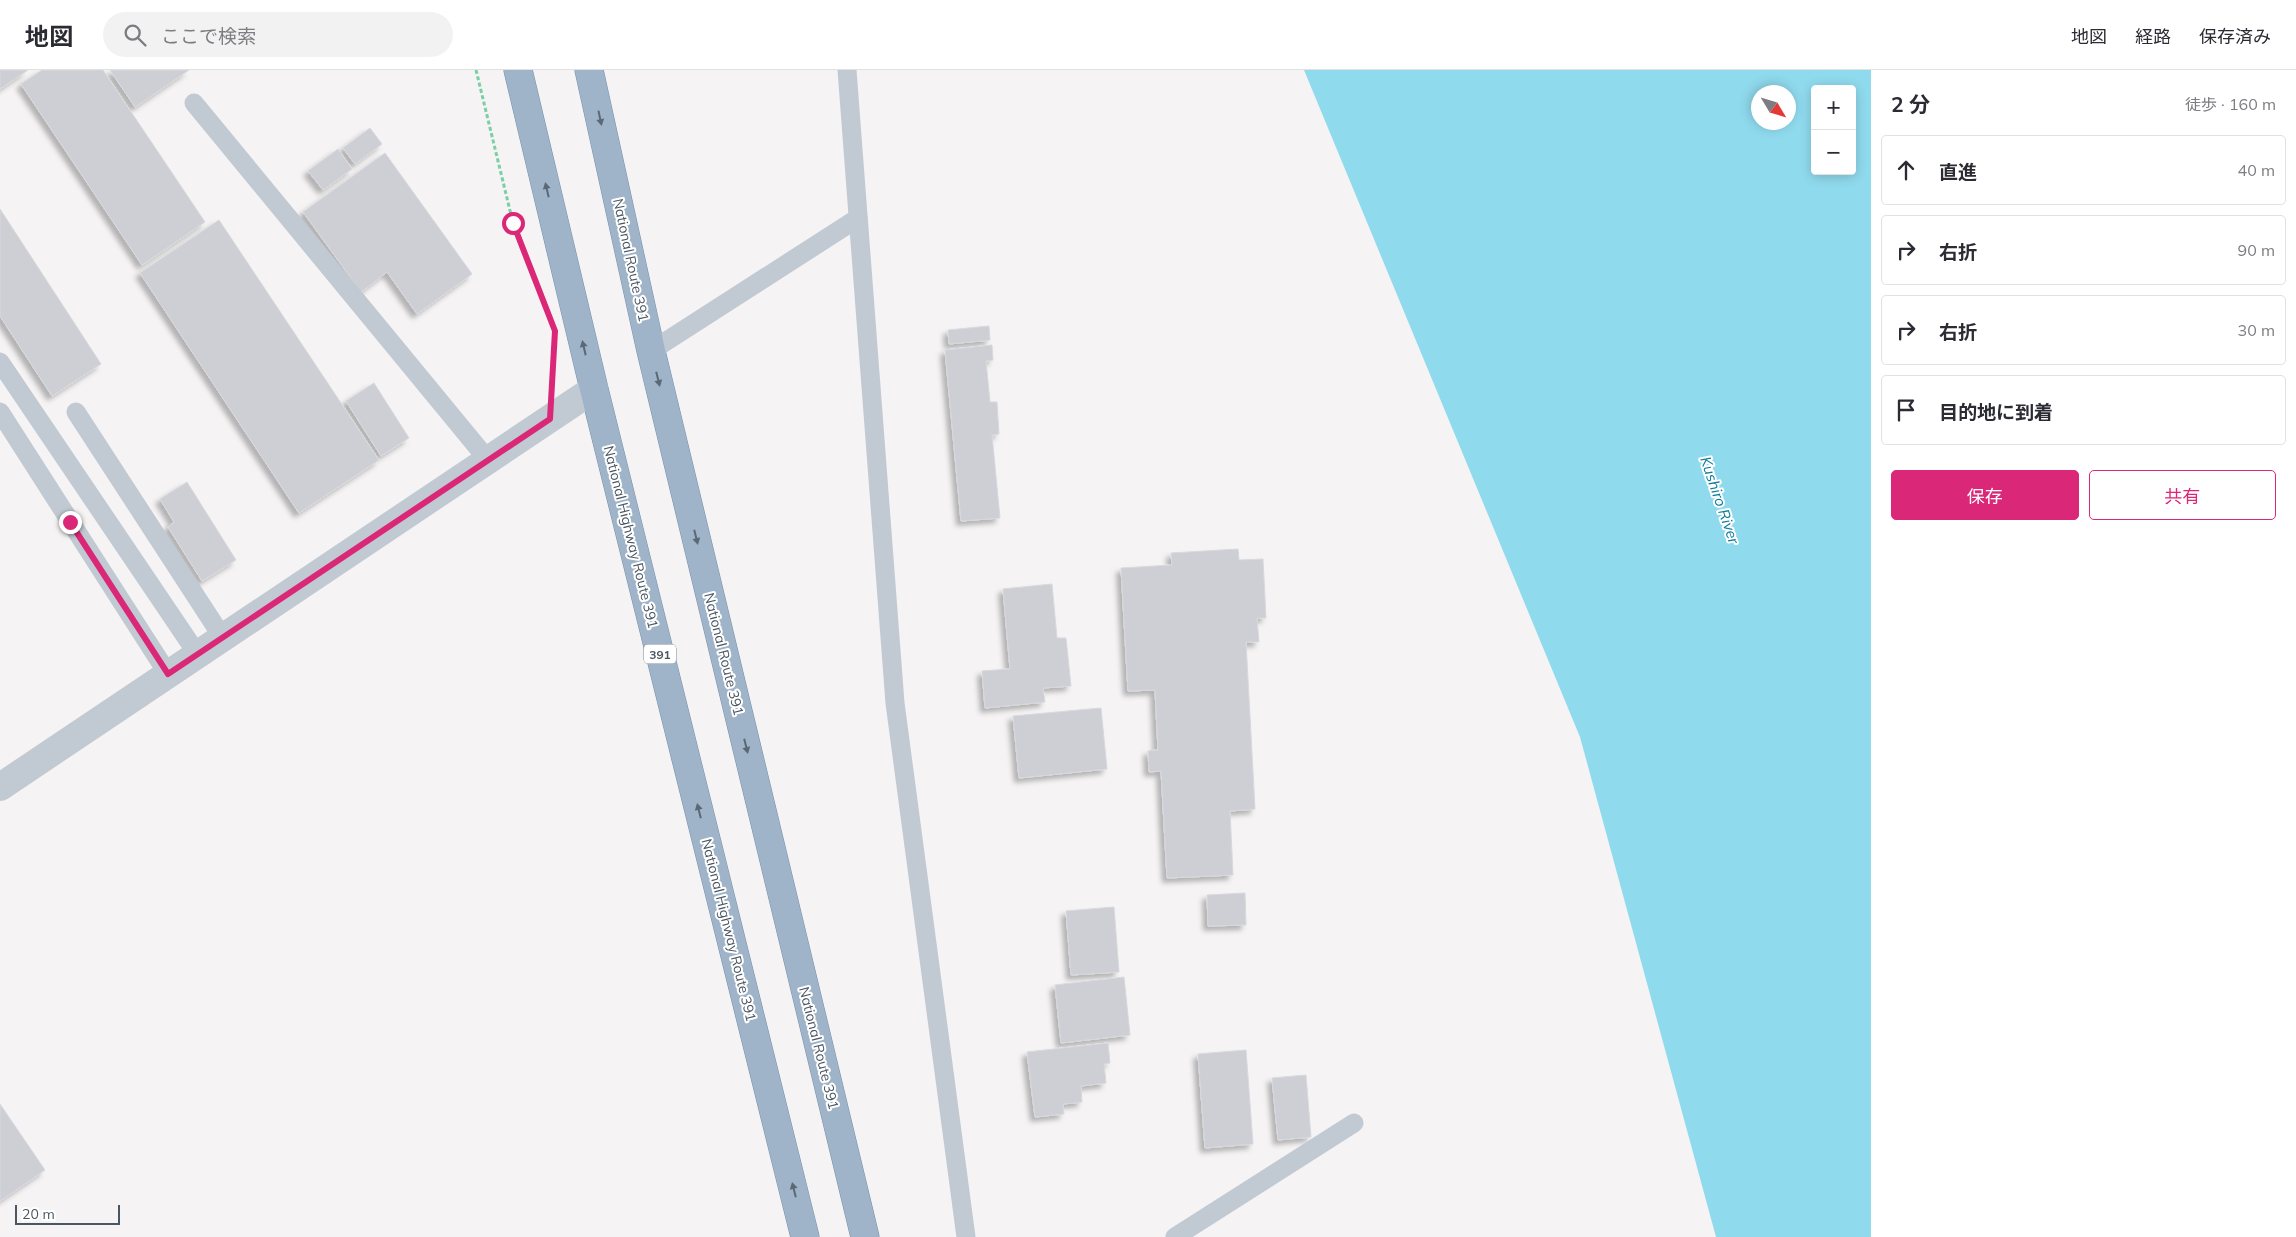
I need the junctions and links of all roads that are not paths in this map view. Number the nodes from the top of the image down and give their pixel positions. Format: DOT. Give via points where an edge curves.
graph roads {
  1 [pos="518,70"];
  2 [pos="589,70"];
  3 [pos="847,70"];
  4 [pos="194,102"];
  5 [pos="858,218"];
  6 [pos="651,351"];
  7 [pos="0,362"];
  8 [pos="594,390"];
  9 [pos="0,412"];
  10 [pos="76,412"];
  11 [pos="488,460"];
  12 [pos="223,638"];
  13 [pos="198,655"];
  14 [pos="168,674"];
  15 [pos="0,787"];
  16 [pos="1354,1123"];
  17 [pos="806,1237"];
  18 [pos="865,1237"];
  19 [pos="966,1237"];
  20 [pos="1176,1237"];
  8 -- 1 [label="highway, National Highway Route 391 / 391, one-way"];
  2 -- 6 [label="highway, National Route 391, one-way"];
  3 -- 5 [label="lane"];
  4 -- 11 [label="lane"];
  5 -- 6 [label="lane"];
  5 -- 19 [label="lane" via="895,703"];
  6 -- 18 [label="highway, National Route 391, one-way"];
  7 -- 13 [label="lane"];
  8 -- 11 [label="street"];
  17 -- 8 [label="highway, National Highway Route 391 / 391, one-way"];
  9 -- 14 [label="lane"];
  10 -- 12 [label="lane"];
  11 -- 12 [label="street"];
  12 -- 13 [label="street"];
  13 -- 14 [label="street"];
  14 -- 15 [label="street"];
  16 -- 20 [label="lane"];
}
